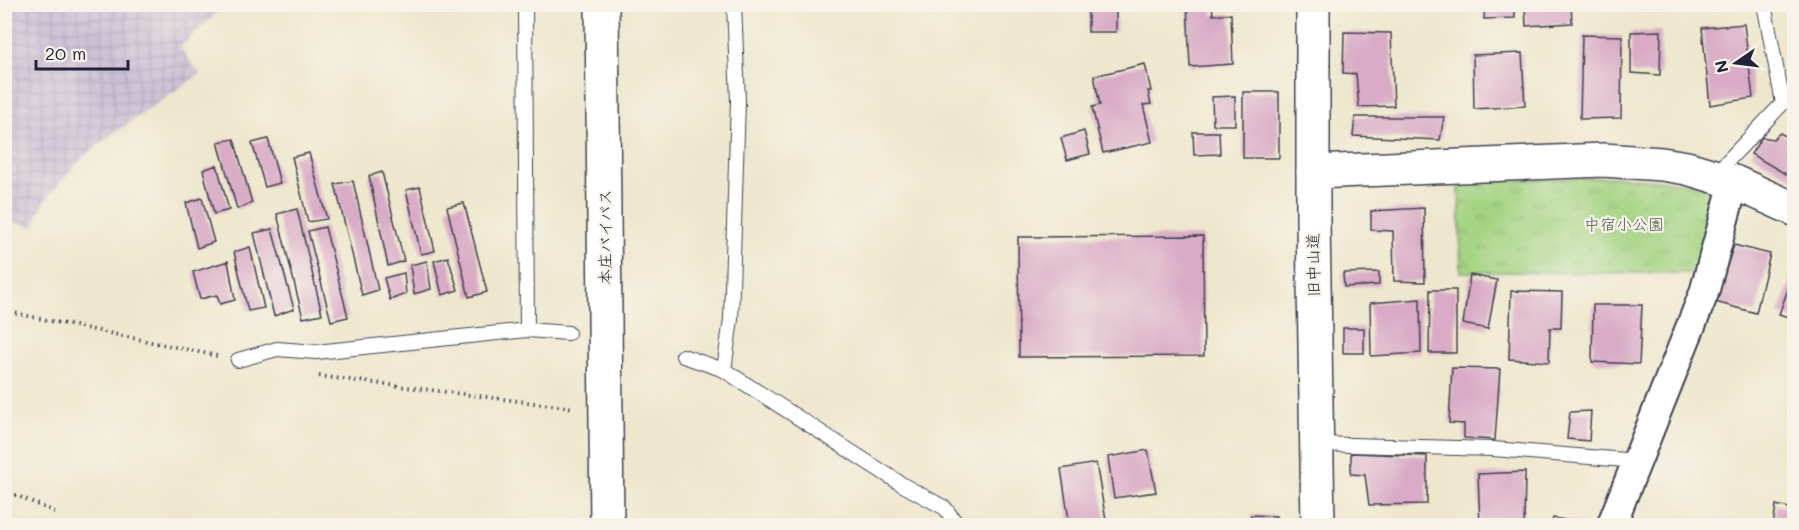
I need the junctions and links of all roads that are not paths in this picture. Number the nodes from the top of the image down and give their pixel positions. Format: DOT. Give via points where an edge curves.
graph roads {
  1 [pos="525,4"];
  2 [pos="602,4"];
  3 [pos="734,4"];
  4 [pos="1313,4"];
  5 [pos="1764,4"];
  6 [pos="1794,94"];
  7 [pos="1783,103"];
  8 [pos="1312,172"];
  9 [pos="1724,179"];
  10 [pos="1794,209"];
  11 [pos="526,330"];
  12 [pos="568,333"];
  13 [pos="683,356"];
  14 [pos="238,360"];
  15 [pos="724,370"];
  16 [pos="1316,444"];
  17 [pos="1637,461"];
  18 [pos="608,525"];
  19 [pos="958,525"];
  20 [pos="1318,525"];
  21 [pos="1611,525"];
  1 -- 11 [label="lane"];
  2 -- 18 [label="main road, 本庄バイパス"];
  3 -- 15 [label="lane" via="738,101 731,319"];
  4 -- 8 [label="main road, 旧中山道"];
  5 -- 7 [label="lane"];
  6 -- 7 [label="lane"];
  7 -- 9 [label="lane"];
  8 -- 9 [label="main road" via="1603,160 1662,164"];
  8 -- 16 [label="main road, 旧中山道"];
  9 -- 10 [label="main road"];
  9 -- 17 [label="street" via="1704,293"];
  11 -- 12 [label="lane"];
  11 -- 14 [label="lane" via="316,352 277,349"];
  13 -- 15 [label="lane"];
  15 -- 19 [label="lane" via="945,508"];
  16 -- 17 [label="lane" via="1493,449"];
  16 -- 20 [label="main road, 旧中山道"];
  17 -- 21 [label="street"];
}
